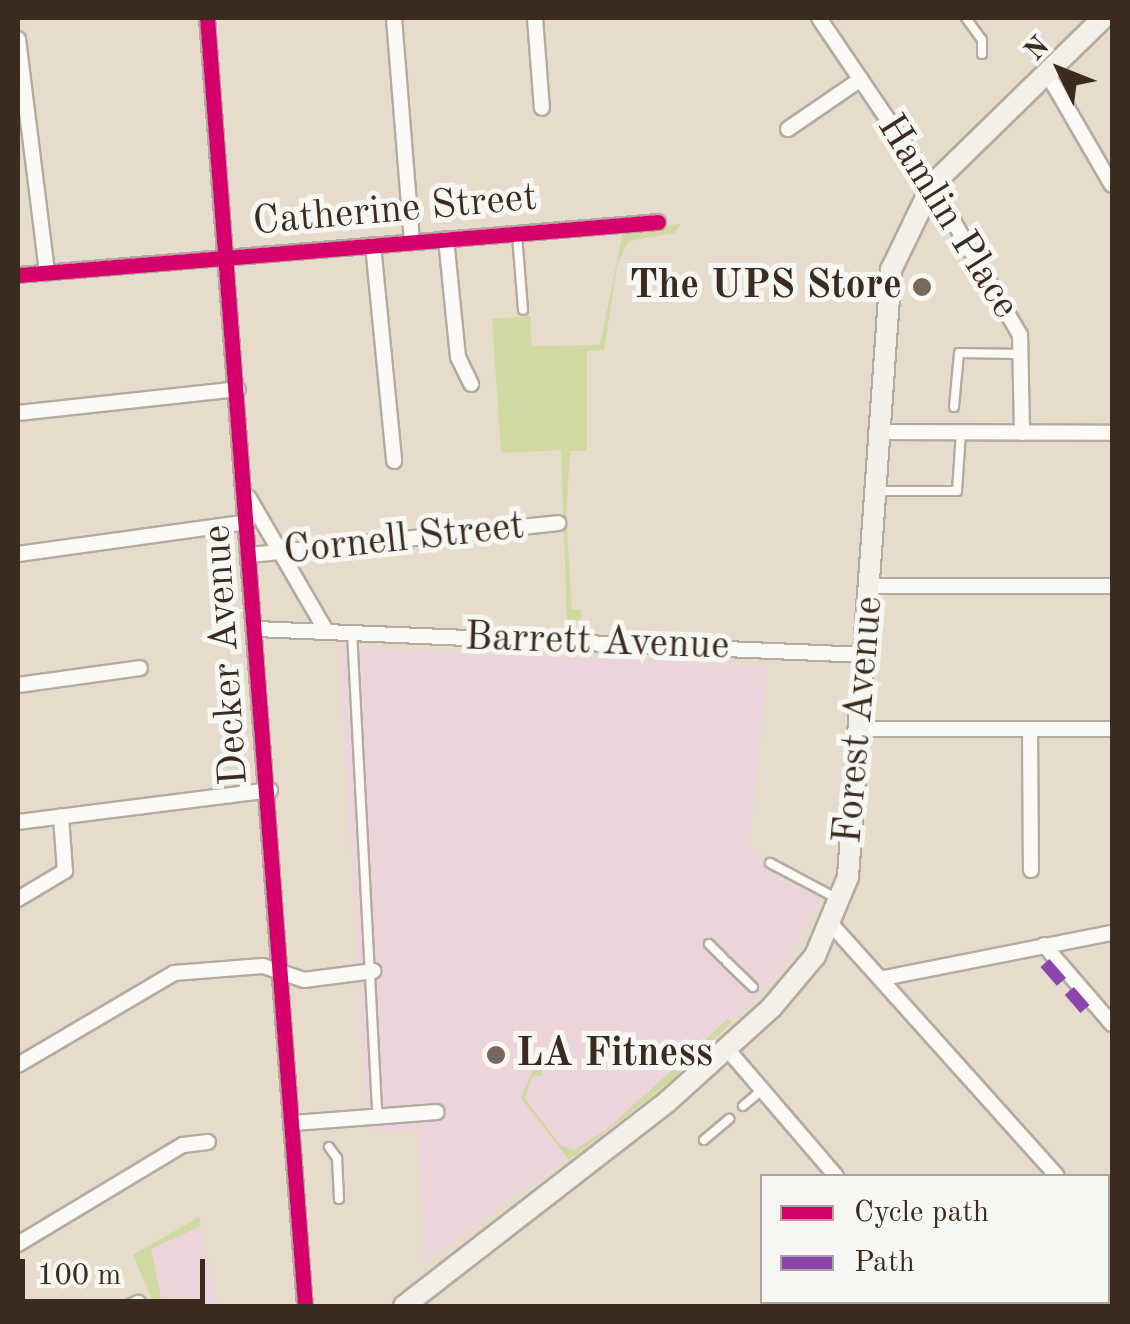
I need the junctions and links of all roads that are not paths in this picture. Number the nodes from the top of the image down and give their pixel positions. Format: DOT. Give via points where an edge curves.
graph roads {
  1 [pos="207,18"];
  2 [pos="394,18"];
  3 [pos="535,18"];
  4 [pos="820,18"];
  5 [pos="966,18"];
  6 [pos="1103,18"];
  7 [pos="18,38"];
  8 [pos="982,54"];
  9 [pos="1048,73"];
  10 [pos="860,80"];
  11 [pos="21,95"];
  12 [pos="542,108"];
  13 [pos="788,128"];
  14 [pos="1112,185"];
  15 [pos="932,186"];
  16 [pos="658,222"];
  17 [pos="516,232"];
  18 [pos="446,238"];
  19 [pos="412,241"];
  20 [pos="373,245"];
  21 [pos="228,258"];
  22 [pos="47,273"];
  23 [pos="18,276"];
  24 [pos="524,310"];
  25 [pos="1020,354"];
  26 [pos="472,384"];
  27 [pos="238,388"];
  28 [pos="954,408"];
  29 [pos="18,414"];
  30 [pos="876,432"];
  31 [pos="961,432"];
  32 [pos="1022,432"];
  33 [pos="1112,432"];
  34 [pos="394,461"];
  35 [pos="874,490"];
  36 [pos="247,496"];
  37 [pos="248,522"];
  38 [pos="558,522"];
  39 [pos="18,554"];
  40 [pos="250,555"];
  41 [pos="287,556"];
  42 [pos="870,586"];
  43 [pos="1112,586"];
  44 [pos="256,629"];
  45 [pos="326,632"];
  46 [pos="352,632"];
  47 [pos="867,655"];
  48 [pos="140,668"];
  49 [pos="18,684"];
  50 [pos="861,729"];
  51 [pos="1030,730"];
  52 [pos="1112,730"];
  53 [pos="270,790"];
  54 [pos="60,816"];
  55 [pos="18,822"];
  56 [pos="770,863"];
  57 [pos="1031,870"];
  58 [pos="18,899"];
  59 [pos="842,900"];
  60 [pos="831,924"];
  61 [pos="1112,933"];
  62 [pos="709,944"];
  63 [pos="1044,945"];
  64 [pos="372,971"];
  65 [pos="282,974"];
  66 [pos="884,978"];
  67 [pos="753,987"];
  68 [pos="1112,1024"];
  69 [pos="728,1050"];
  70 [pos="18,1065"];
  71 [pos="762,1090"];
  72 [pos="744,1106"];
  73 [pos="436,1112"];
  74 [pos="377,1116"];
  75 [pos="729,1118"];
  76 [pos="294,1123"];
  77 [pos="704,1140"];
  78 [pos="208,1142"];
  79 [pos="329,1147"];
  80 [pos="834,1174"];
  81 [pos="1055,1174"];
  82 [pos="340,1199"];
  83 [pos="18,1244"];
  84 [pos="304,1288"];
  85 [pos="304,1306"];
  86 [pos="320,1306"];
  87 [pos="404,1306"];
  1 -- 21 [label="street, Decker Avenue"];
  2 -- 19 [label="street"];
  3 -- 12 [label="street"];
  4 -- 10 [label="street, Hamlin Place"];
  5 -- 8 [label="lane" via="982,40"];
  6 -- 9 [label="main road, Forest Avenue"];
  7 -- 11 [label="street"];
  9 -- 14 [label="street"];
  9 -- 15 [label="main road, Forest Avenue"];
  10 -- 13 [label="street"];
  10 -- 15 [label="street, Hamlin Place"];
  11 -- 22 [label="street"];
  15 -- 25 [label="street, Hamlin Place" via="1020,335"];
  15 -- 30 [label="main road, Forest Avenue" via="891,270"];
  16 -- 17 [label="street, Catherine Street"];
  17 -- 18 [label="street, Catherine Street"];
  17 -- 24 [label="lane"];
  18 -- 19 [label="street, Catherine Street"];
  18 -- 26 [label="street" via="458,358"];
  19 -- 20 [label="street, Catherine Street"];
  20 -- 21 [label="street, Catherine Street"];
  20 -- 34 [label="street"];
  21 -- 22 [label="street, Catherine Street"];
  21 -- 27 [label="street, Decker Avenue"];
  22 -- 23 [label="street, Catherine Street"];
  25 -- 28 [label="lane" via="959,353"];
  25 -- 32 [label="street, Hamlin Place"];
  27 -- 29 [label="street"];
  27 -- 36 [label="street, Decker Avenue"];
  30 -- 31 [label="street"];
  30 -- 35 [label="main road, Forest Avenue"];
  31 -- 32 [label="street"];
  31 -- 35 [label="lane" via="957,491"];
  32 -- 33 [label="street"];
  35 -- 42 [label="main road, Forest Avenue"];
  36 -- 37 [label="street, Decker Avenue"];
  36 -- 41 [label="street"];
  37 -- 39 [label="street"];
  37 -- 40 [label="street, Decker Avenue"];
  38 -- 41 [label="street, Cornell Street"];
  40 -- 41 [label="street, Cornell Street"];
  40 -- 44 [label="street, Decker Avenue"];
  41 -- 45 [label="street"];
  42 -- 43 [label="street"];
  42 -- 47 [label="main road, Forest Avenue"];
  44 -- 45 [label="street, Barrett Avenue"];
  44 -- 53 [label="street, Decker Avenue"];
  45 -- 46 [label="street, Barrett Avenue"];
  46 -- 47 [label="street, Barrett Avenue"];
  46 -- 64 [label="lane"];
  47 -- 50 [label="main road, Forest Avenue"];
  48 -- 49 [label="street"];
  50 -- 51 [label="street"];
  50 -- 59 [label="main road, Forest Avenue"];
  51 -- 52 [label="street"];
  51 -- 57 [label="street"];
  53 -- 54 [label="street"];
  53 -- 65 [label="street, Decker Avenue"];
  54 -- 55 [label="street"];
  54 -- 58 [label="street" via="65,870"];
  56 -- 59 [label="lane"];
  59 -- 60 [label="main road, Forest Avenue"];
  60 -- 66 [label="street"];
  60 -- 69 [label="main road, Forest Avenue" via="802,976"];
  61 -- 63 [label="street"];
  62 -- 67 [label="lane"];
  63 -- 66 [label="street"];
  63 -- 68 [label="street"];
  64 -- 65 [label="street" via="304,980"];
  64 -- 74 [label="lane" via="368,1021"];
  65 -- 70 [label="street" via="263,966 174,973"];
  65 -- 76 [label="street, Decker Avenue"];
  66 -- 81 [label="street"];
  69 -- 71 [label="street"];
  69 -- 87 [label="main road, Forest Avenue"];
  71 -- 72 [label="lane"];
  71 -- 80 [label="street"];
  73 -- 74 [label="street"];
  74 -- 76 [label="street"];
  75 -- 77 [label="lane"];
  76 -- 84 [label="street, Decker Avenue"];
  78 -- 83 [label="street" via="183,1145"];
  79 -- 82 [label="lane" via="337,1158"];
  84 -- 85 [label="street, Decker Avenue"];
  84 -- 86 [label="street"];
}
